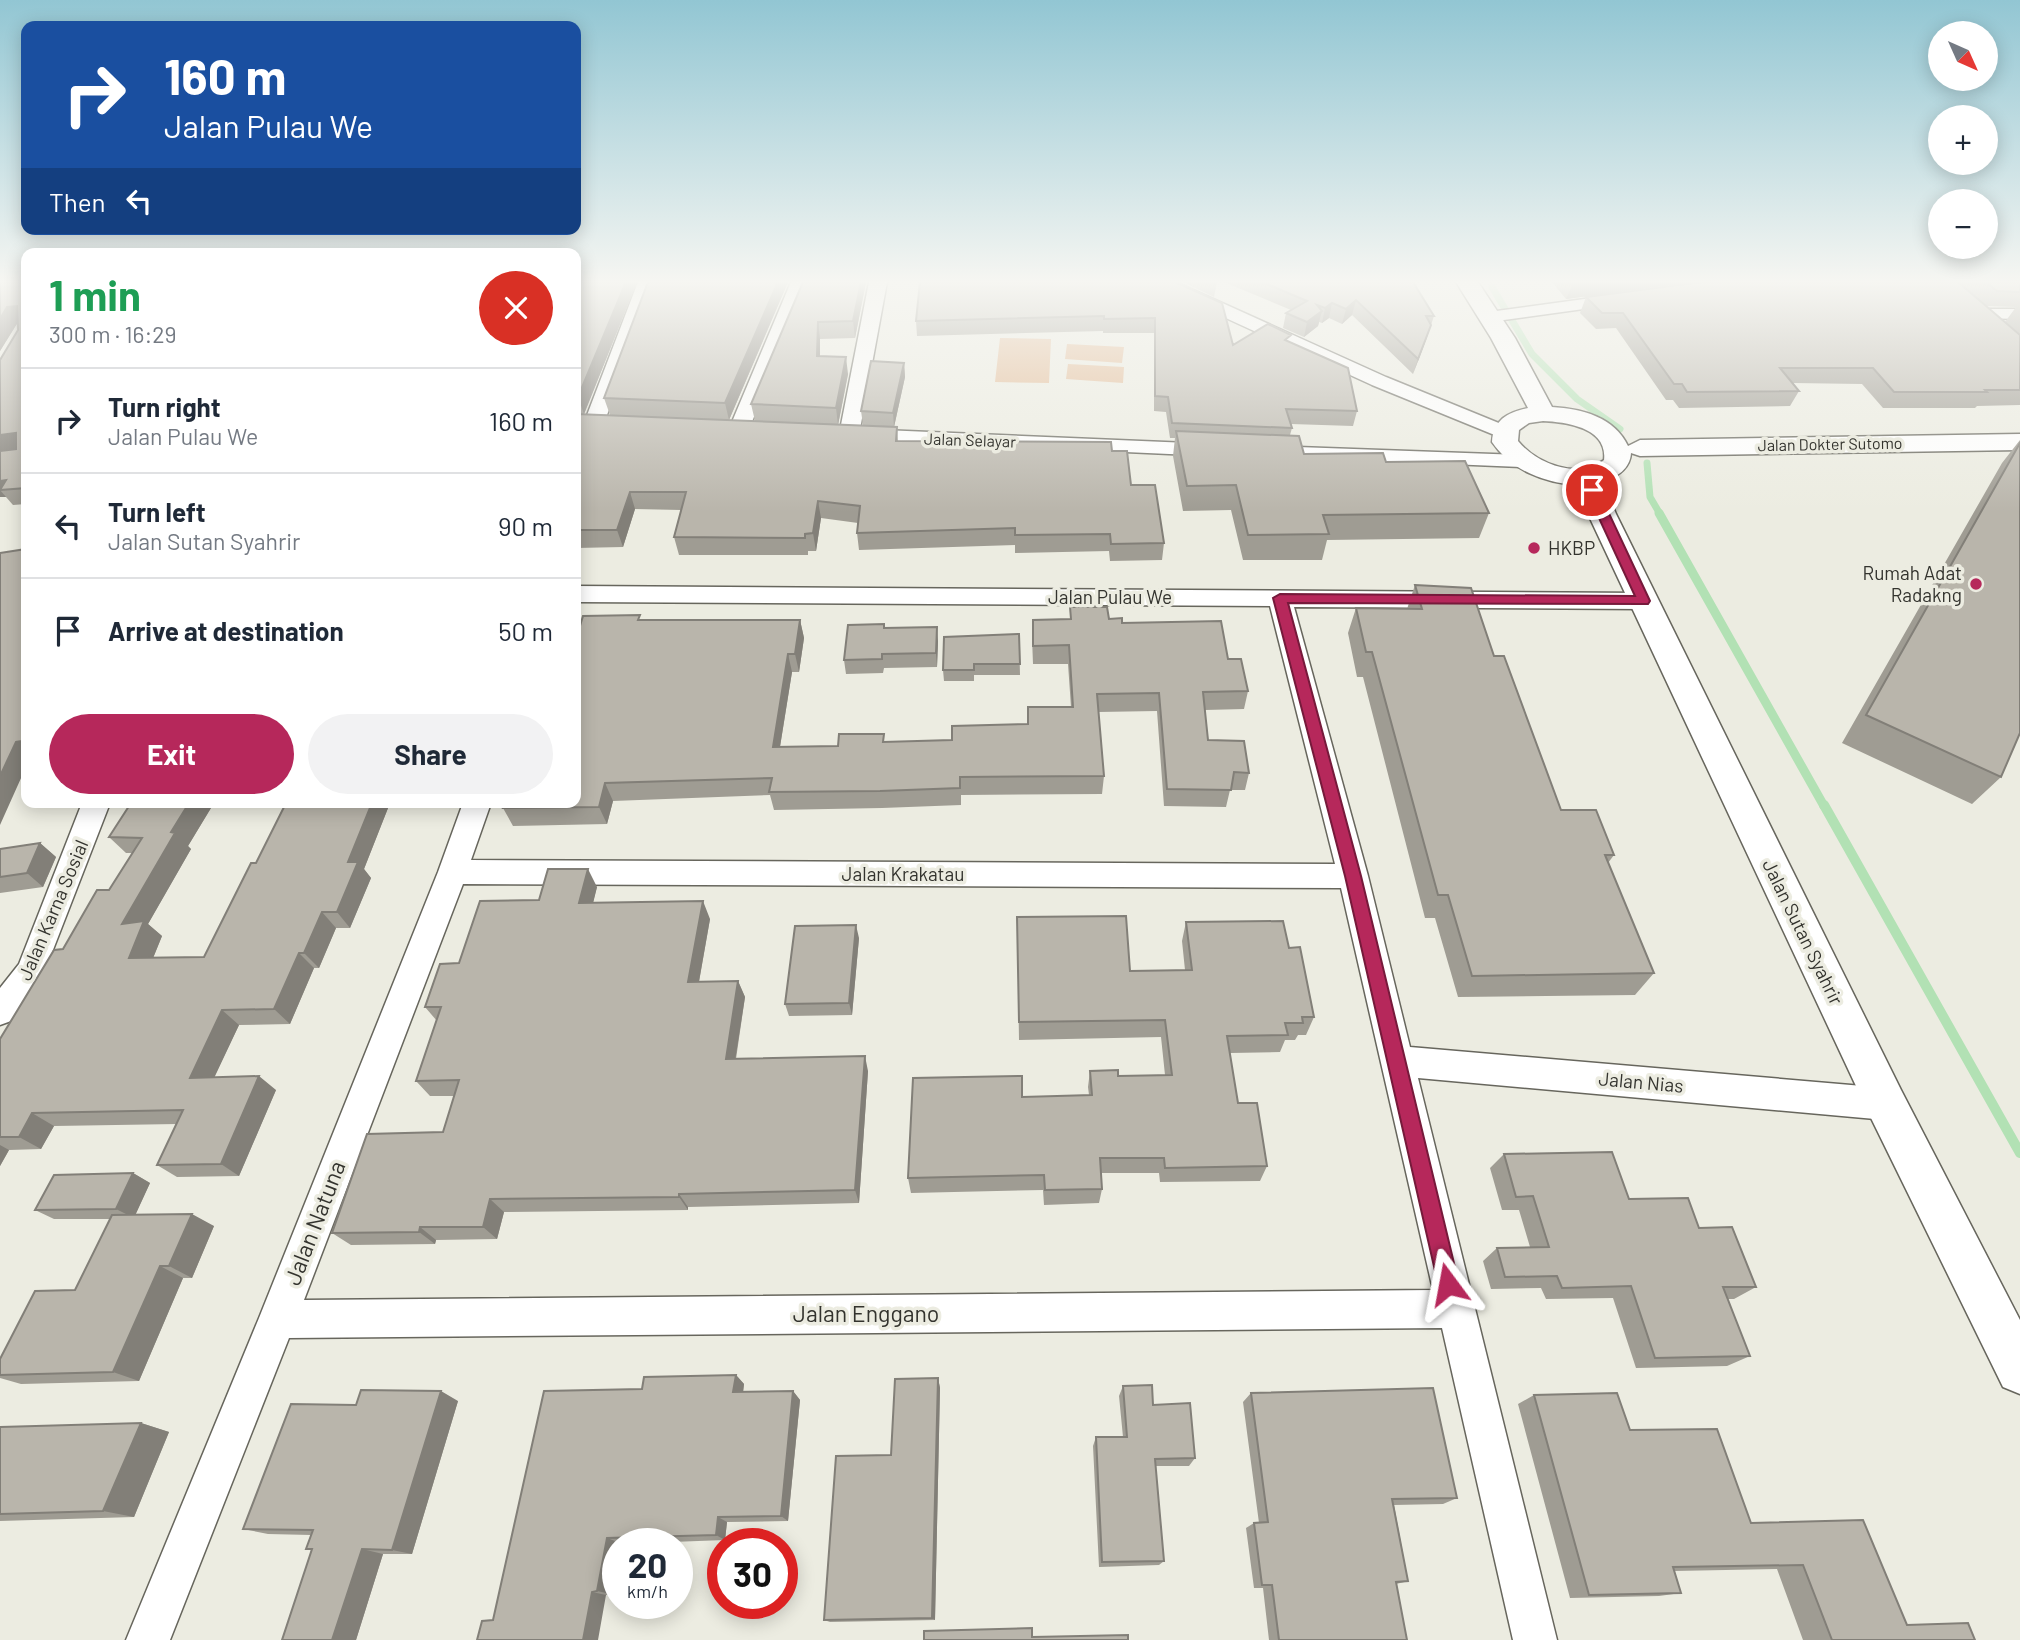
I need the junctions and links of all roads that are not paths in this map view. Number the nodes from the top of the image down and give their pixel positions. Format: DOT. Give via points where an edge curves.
graph roads {
  1 [pos="613,359"];
  2 [pos="768,359"];
  3 [pos="860,359"];
  4 [pos="1330,359"];
  5 [pos="1515,359"];
  6 [pos="1546,410"];
  7 [pos="585,423"];
  8 [pos="620,424"];
  9 [pos="713,428"];
  10 [pos="739,429"];
  11 [pos="766,431"];
  12 [pos="1503,442"];
  13 [pos="2020,442"];
  14 [pos="1624,448"];
  15 [pos="1583,481"];
  16 [pos="581,594"];
  17 [pos="1280,598"];
  18 [pos="1643,601"];
  19 [pos="94,808"];
  20 [pos="475,808"];
  21 [pos="453,872"];
  22 [pos="1353,876"];
  23 [pos="0,1011"];
  24 [pos="1395,1061"];
  25 [pos="1886,1104"];
  26 [pos="1454,1309"];
  27 [pos="278,1319"];
  28 [pos="2020,1370"];
  29 [pos="148,1640"];
  30 [pos="1535,1640"];
  1 -- 7 [label="street"];
  2 -- 10 [label="street"];
  3 -- 12 [label="street, Jalan Selayar" via="842,434 1235,450"];
  4 -- 12 [label="street"];
  5 -- 6 [label="street"];
  6 -- 12 [label="street" via="1522,416"];
  6 -- 14 [label="street" via="1591,424"];
  7 -- 8 [label="street"];
  9 -- 10 [label="street"];
  10 -- 11 [label="street"];
  12 -- 15 [label="street" via="1552,474"];
  13 -- 14 [label="street, Jalan Dokter Sutomo"];
  14 -- 15 [label="street" via="1615,464"];
  15 -- 18 [label="street, Jalan Sutan Syahrir"];
  16 -- 17 [label="street, Jalan Pulau We"];
  17 -- 18 [label="street, Jalan Pulau We"];
  17 -- 22 [label="street"];
  18 -- 25 [label="street, Jalan Sutan Syahrir"];
  19 -- 23 [label="street, Jalan Karna Sosial" via="33,967"];
  20 -- 21 [label="street, Jalan Natuna"];
  21 -- 22 [label="street, Jalan Krakatau"];
  21 -- 27 [label="street, Jalan Natuna"];
  22 -- 24 [label="street"];
  24 -- 25 [label="street, Jalan Nias"];
  24 -- 26 [label="street"];
  25 -- 28 [label="street, Jalan Sutan Syahrir"];
  26 -- 27 [label="street, Jalan Enggano"];
  26 -- 30 [label="street"];
  27 -- 29 [label="street, Jalan Natuna"];
}
